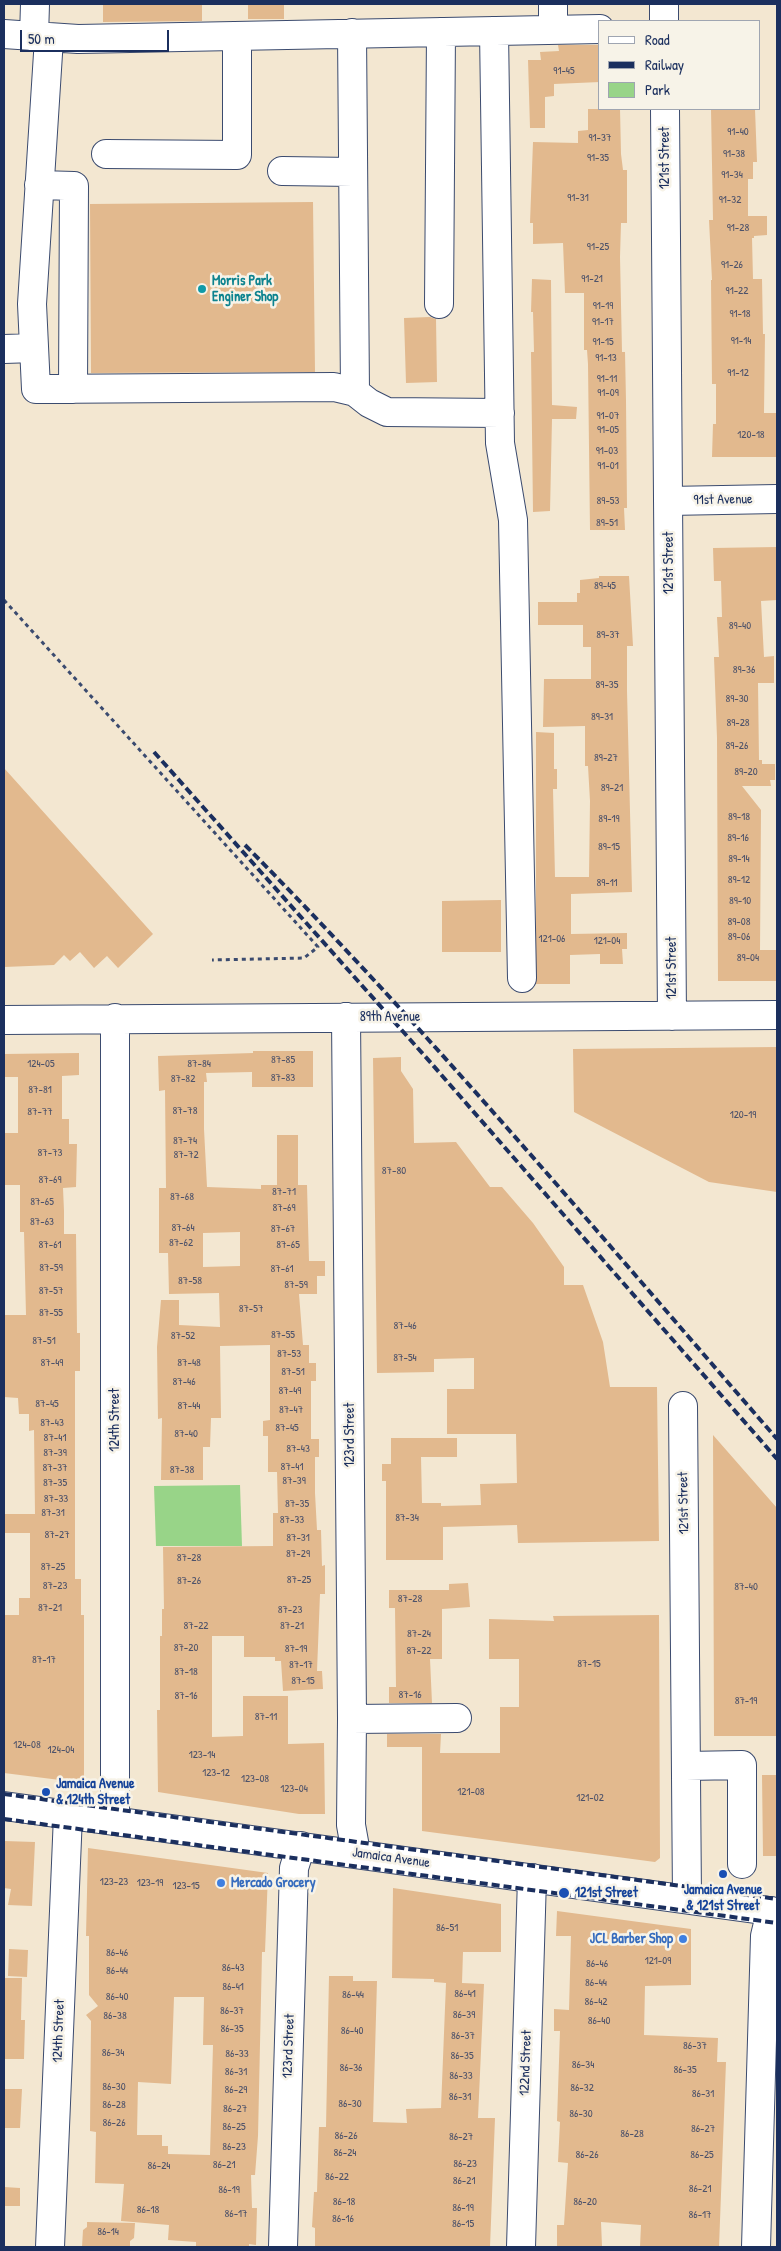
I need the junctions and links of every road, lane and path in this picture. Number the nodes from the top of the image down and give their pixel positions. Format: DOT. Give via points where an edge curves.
graph roads {
  1 [pos="35,4"];
  2 [pos="664,4"];
  3 [pos="553,17"];
  4 [pos="664,20"];
  5 [pos="598,28"];
  6 [pos="494,31"];
  7 [pos="441,32"];
  8 [pos="352,33"];
  9 [pos="4,34"];
  10 [pos="237,36"];
  11 [pos="41,38"];
  12 [pos="665,110"];
  13 [pos="106,154"];
  14 [pos="282,171"];
  15 [pos="354,172"];
  16 [pos="39,185"];
  17 [pos="439,304"];
  18 [pos="34,348"];
  19 [pos="4,349"];
  20 [pos="73,389"];
  21 [pos="355,392"];
  22 [pos="500,413"];
  23 [pos="777,499"];
  24 [pos="668,500"];
  25 [pos="4,600"];
  26 [pos="212,960"];
  27 [pos="522,978"];
  28 [pos="777,1015"];
  29 [pos="672,1016"];
  30 [pos="346,1017"];
  31 [pos="115,1018"];
  32 [pos="4,1020"];
  33 [pos="683,1406"];
  34 [pos="457,1718"];
  35 [pos="352,1719"];
  36 [pos="686,1766"];
  37 [pos="4,1806"];
  38 [pos="68,1815"];
  39 [pos="115,1821"];
  40 [pos="301,1846"];
  41 [pos="356,1853"];
  42 [pos="742,1864"];
  43 [pos="532,1878"];
  44 [pos="687,1899"];
  45 [pos="774,1912"];
  46 [pos="50,2247"];
  47 [pos="283,2247"];
  48 [pos="521,2247"];
  49 [pos="756,2247"];
  1 -- 11 [label="street"];
  2 -- 4 [label="street"];
  3 -- 5 [label="street"];
  3 -- 6 [label="street"];
  6 -- 7 [label="street"];
  6 -- 22 [label="street"];
  7 -- 8 [label="street"];
  7 -- 17 [label="street"];
  8 -- 10 [label="street"];
  8 -- 15 [label="street"];
  9 -- 11 [label="street"];
  10 -- 11 [label="street"];
  10 -- 13 [label="street" via="237,155"];
  11 -- 16 [label="street"];
  12 -- 24 [label="street, 121st Street"];
  14 -- 15 [label="street"];
  15 -- 21 [label="street"];
  16 -- 18 [label="street" via="32,295"];
  16 -- 20 [label="street" via="74,186"];
  18 -- 19 [label="street"];
  18 -- 20 [label="street" via="36,389"];
  20 -- 21 [label="street" via="334,387"];
  21 -- 22 [label="street" via="375,407 394,413"];
  22 -- 27 [label="street" via="503,465 513,520"];
  23 -- 24 [label="street, 91st Avenue"];
  24 -- 29 [label="street, 121st Street"];
  25 -- 26 [label="path" via="318,948 304,958"];
  28 -- 29 [label="street, 89th Avenue"];
  29 -- 30 [label="street, 89th Avenue"];
  30 -- 31 [label="street, 89th Avenue"];
  30 -- 35 [label="street, 123rd Street"];
  31 -- 32 [label="street, 89th Avenue"];
  31 -- 39 [label="street, 124th Street"];
  33 -- 36 [label="street, 121st Street"];
  34 -- 35 [label="street"];
  35 -- 41 [label="street, 123rd Street" via="351,1825"];
  36 -- 42 [label="street" via="742,1766"];
  36 -- 44 [label="street, 121st Street"];
  37 -- 38 [label="street, Jamaica Avenue"];
  38 -- 39 [label="street, Jamaica Avenue"];
  38 -- 46 [label="street, 124th Street"];
  39 -- 40 [label="street, Jamaica Avenue"];
  40 -- 41 [label="street, Jamaica Avenue"];
  40 -- 47 [label="street, 123rd Street" via="294,1868"];
  41 -- 43 [label="street, Jamaica Avenue"];
  43 -- 44 [label="street, Jamaica Avenue"];
  43 -- 48 [label="street, 122nd Street"];
  44 -- 45 [label="street, Jamaica Avenue"];
  45 -- 49 [label="street" via="765,1936"];
}
